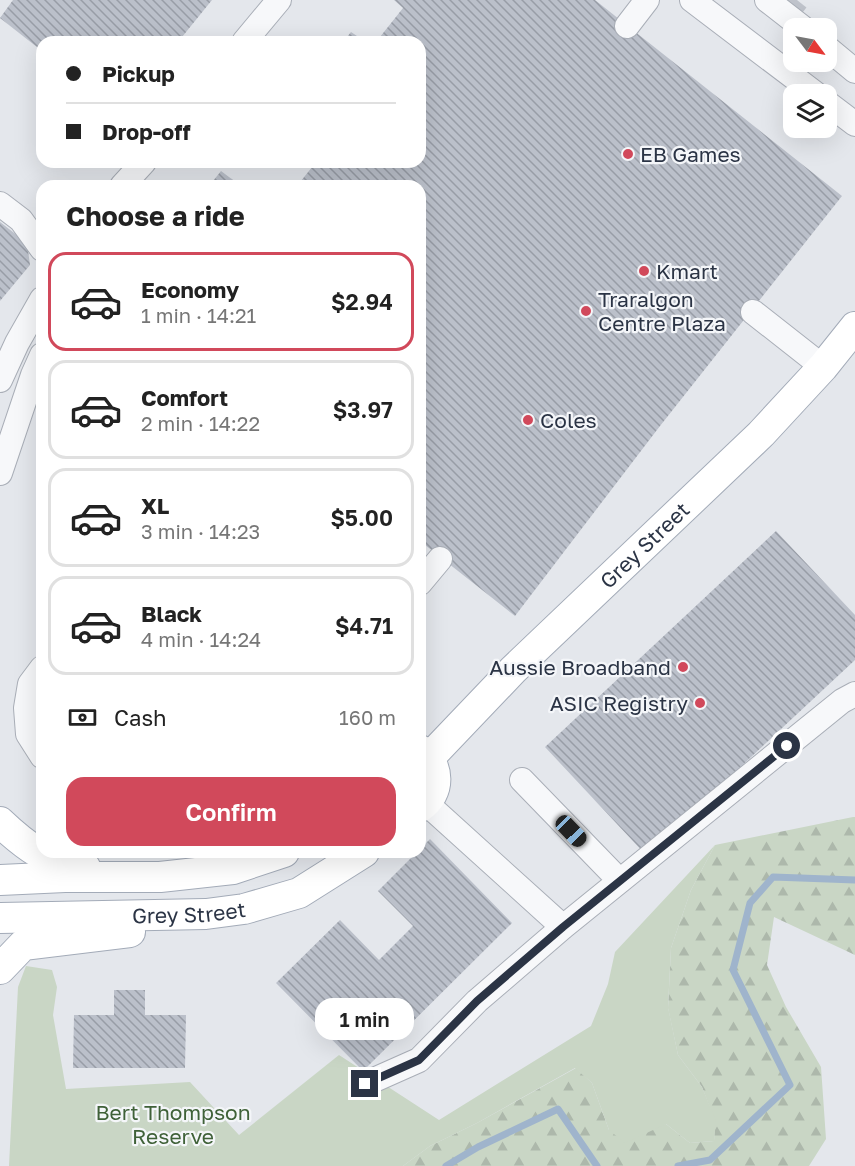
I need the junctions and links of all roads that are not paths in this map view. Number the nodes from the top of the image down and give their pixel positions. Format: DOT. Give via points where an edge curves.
graph roads {
  1 [pos="279,0"];
  2 [pos="647,0"];
  3 [pos="692,0"];
  4 [pos="767,0"];
  5 [pos="790,18"];
  6 [pos="627,26"];
  7 [pos="249,36"];
  8 [pos="837,56"];
  9 [pos="855,71"];
  10 [pos="803,84"];
  11 [pos="837,110"];
  12 [pos="855,124"];
  13 [pos="146,168"];
  14 [pos="131,174"];
  15 [pos="0,204"];
  16 [pos="36,241"];
  17 [pos="36,311"];
  18 [pos="753,312"];
  19 [pos="855,327"];
  20 [pos="822,367"];
  21 [pos="36,368"];
  22 [pos="0,380"];
  23 [pos="0,473"];
  24 [pos="440,559"];
  25 [pos="426,576"];
  26 [pos="36,676"];
  27 [pos="855,694"];
  28 [pos="36,747"];
  29 [pos="426,752"];
  30 [pos="426,757"];
  31 [pos="522,780"];
  32 [pos="426,801"];
  33 [pos="426,808"];
  34 [pos="0,822"];
  35 [pos="36,850"];
  36 [pos="48,858"];
  37 [pos="266,858"];
  38 [pos="354,858"];
  39 [pos="234,869"];
  40 [pos="0,879"];
  41 [pos="620,881"];
  42 [pos="244,909"];
  43 [pos="206,914"];
  44 [pos="0,918"];
  45 [pos="563,927"];
  46 [pos="0,969"];
  47 [pos="365,1084"];
  1 -- 7 [label="street"];
  2 -- 6 [label="street"];
  3 -- 10 [label="street"];
  4 -- 5 [label="street"];
  8 -- 9 [label="street"];
  11 -- 12 [label="street"];
  13 -- 14 [label="street"];
  15 -- 16 [label="street" via="21,220"];
  17 -- 22 [label="street"];
  18 -- 20 [label="street"];
  19 -- 20 [label="main road, Grey Street"];
  20 -- 29 [label="main road, Grey Street" via="761,434"];
  21 -- 23 [label="street"];
  24 -- 25 [label="street"];
  26 -- 28 [label="street" via="30,684 26,708 28,734"];
  27 -- 41 [label="street"];
  30 -- 32 [label="main road" via="435,771 436,783"];
  31 -- 41 [label="street"];
  33 -- 45 [label="street"];
  34 -- 35 [label="main road"];
  36 -- 39 [label="main road" via="71,867 173,864"];
  37 -- 39 [label="main road, Grey Street"];
  38 -- 42 [label="main road, Grey Street" via="299,893"];
  39 -- 40 [label="main road, Grey Street" via="160,877"];
  39 -- 42 [label="main road"];
  41 -- 45 [label="street"];
  42 -- 43 [label="main road, Grey Street"];
  43 -- 44 [label="main road, Grey Street"];
  43 -- 46 [label="main road" via="194,925 23,945"];
  45 -- 47 [label="street" via="477,1001 419,1060"];
}
